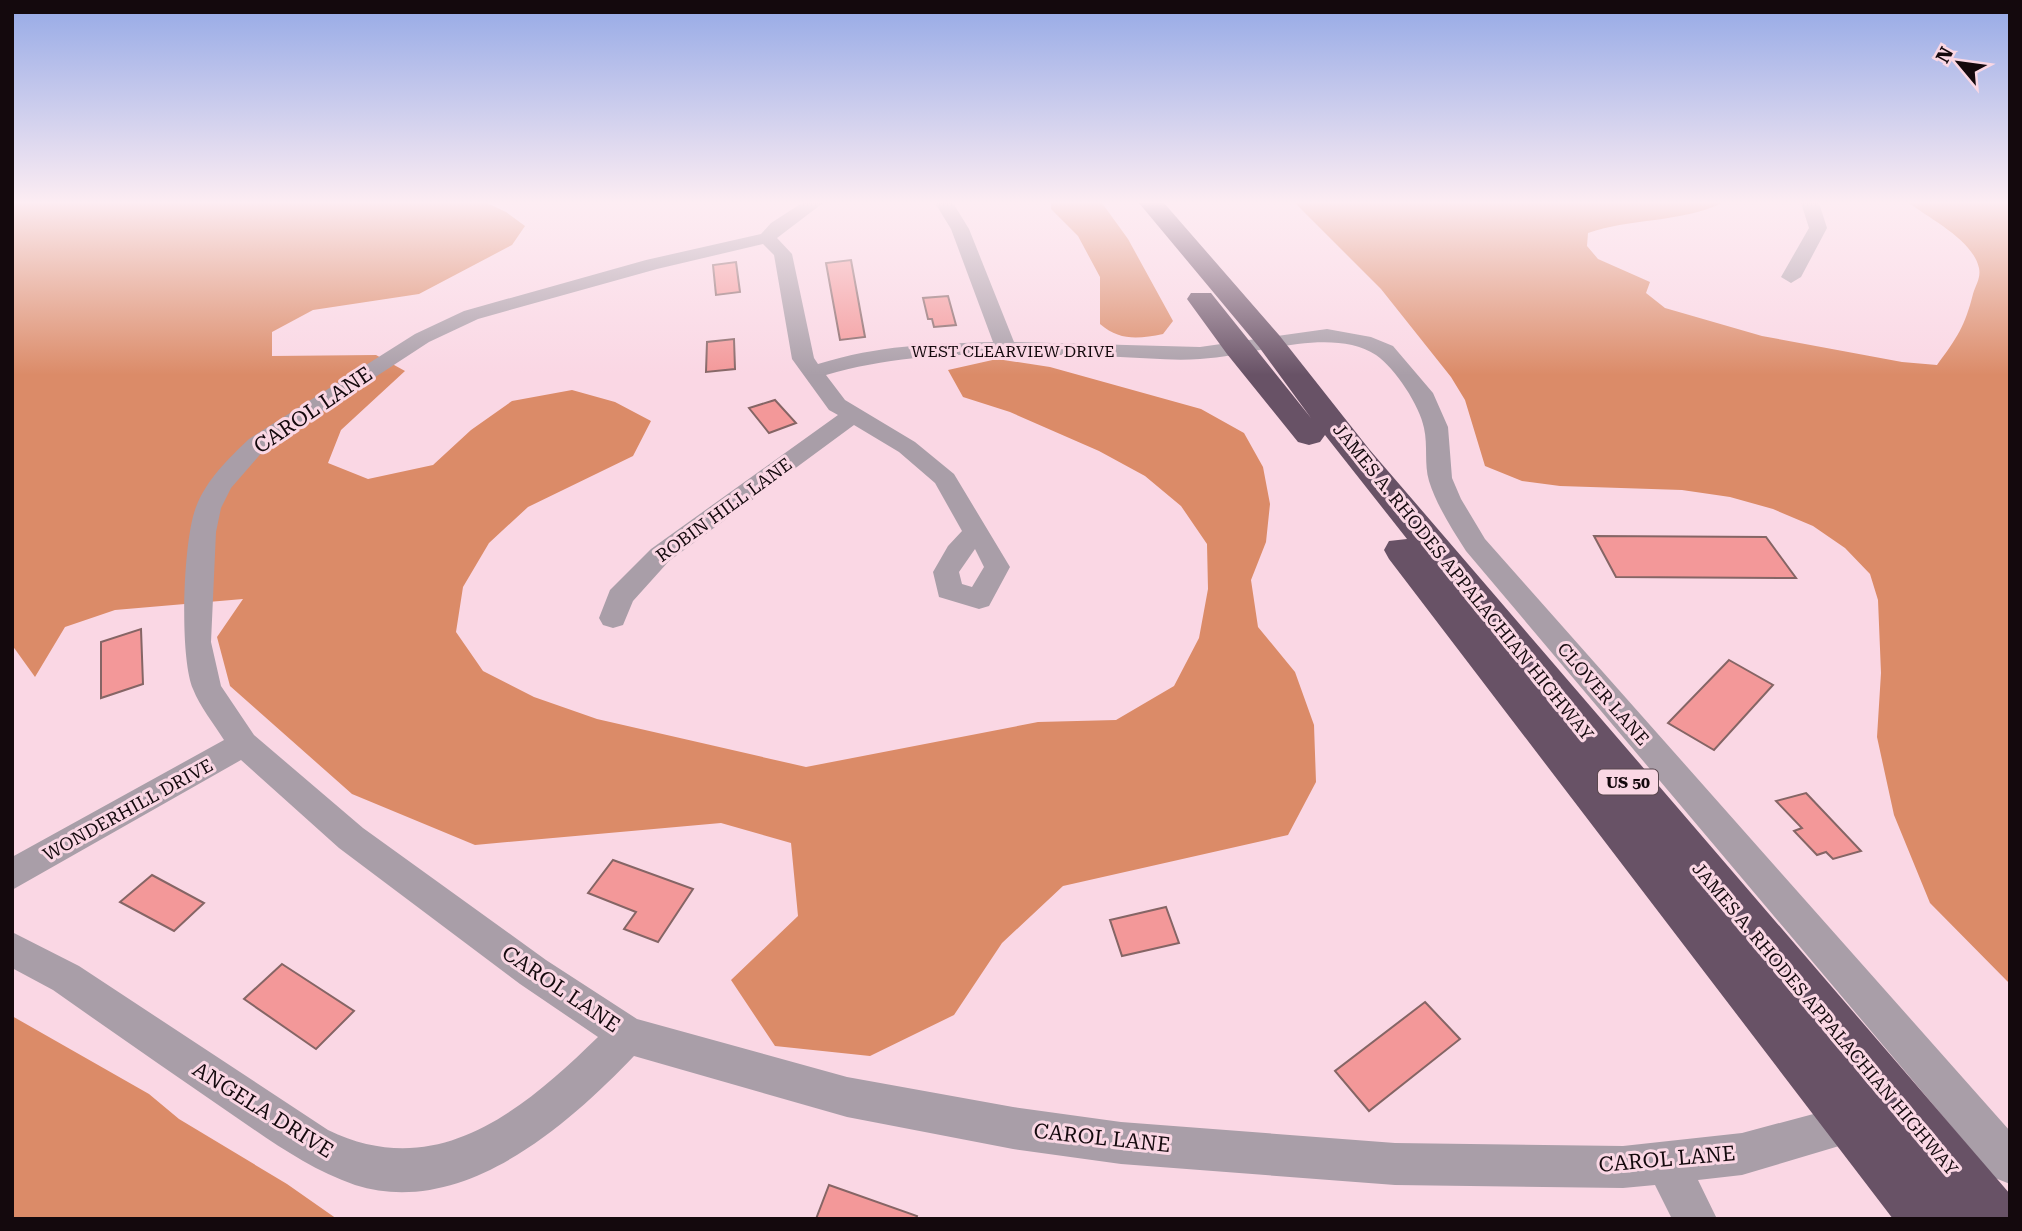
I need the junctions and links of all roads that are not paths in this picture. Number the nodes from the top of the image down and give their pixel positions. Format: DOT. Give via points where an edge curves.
graph roads {
  1 [pos="669,260"];
  2 [pos="784,260"];
  3 [pos="972,260"];
  4 [pos="1178,260"];
  5 [pos="1198,260"];
  6 [pos="1800,260"];
  7 [pos="1791,277"];
  8 [pos="1253,344"];
  9 [pos="1006,348"];
  10 [pos="813,372"];
  11 [pos="851,415"];
  12 [pos="976,532"];
  13 [pos="613,618"];
  14 [pos="243,744"];
  15 [pos="12,875"];
  16 [pos="12,949"];
  17 [pos="628,1035"];
  18 [pos="1877,1115"];
  19 [pos="1665,1163"];
  20 [pos="2010,1163"];
  21 [pos="1695,1219"];
  22 [pos="1930,1219"];
  23 [pos="1992,1219"];
  1 -- 14 [label="street, CAROL LANE" via="471,315 422,338 257,444 235,465 208,508 196,618 207,688"];
  2 -- 10 [label="street" via="798,345"];
  3 -- 9 [label="street"];
  4 -- 8 [label="highway, JAMES A. RHODES APPALACHIAN HIGHWAY / US 50"];
  5 -- 8 [label="highway, JAMES A. RHODES APPALACHIAN HIGHWAY / US 50" via="1231,300"];
  6 -- 7 [label="street"];
  8 -- 9 [label="street, WEST CLEARVIEW DRIVE" via="1200,353"];
  8 -- 18 [label="highway, JAMES A. RHODES APPALACHIAN HIGHWAY / US 50" via="1348,482"];
  8 -- 20 [label="street, CLOVER LANE" via="1327,335 1364,341 1385,351 1413,379 1436,426 1440,478 1475,545"];
  9 -- 10 [label="street, WEST CLEARVIEW DRIVE" via="893,351"];
  10 -- 11 [label="street" via="837,405"];
  11 -- 12 [label="street" via="907,447 945,479"];
  11 -- 13 [label="street, ROBIN HILL LANE" via="660,555 621,597"];
  14 -- 15 [label="street, WONDERHILL DRIVE"];
  14 -- 17 [label="street, CAROL LANE" via="351,838 533,972"];
  16 -- 17 [label="street, ANGELA DRIVE" via="66,978 313,1145 373,1168 428,1167 467,1157 507,1139 541,1118"];
  17 -- 19 [label="street, CAROL LANE" via="847,1097 1121,1143 1395,1164 1623,1167"];
  18 -- 19 [label="street, CAROL LANE" via="1742,1154"];
  18 -- 22 [label="highway, JAMES A. RHODES APPALACHIAN HIGHWAY / US 50"];
  18 -- 23 [label="highway, JAMES A. RHODES APPALACHIAN HIGHWAY / US 50"];
  19 -- 21 [label="street"];
}
